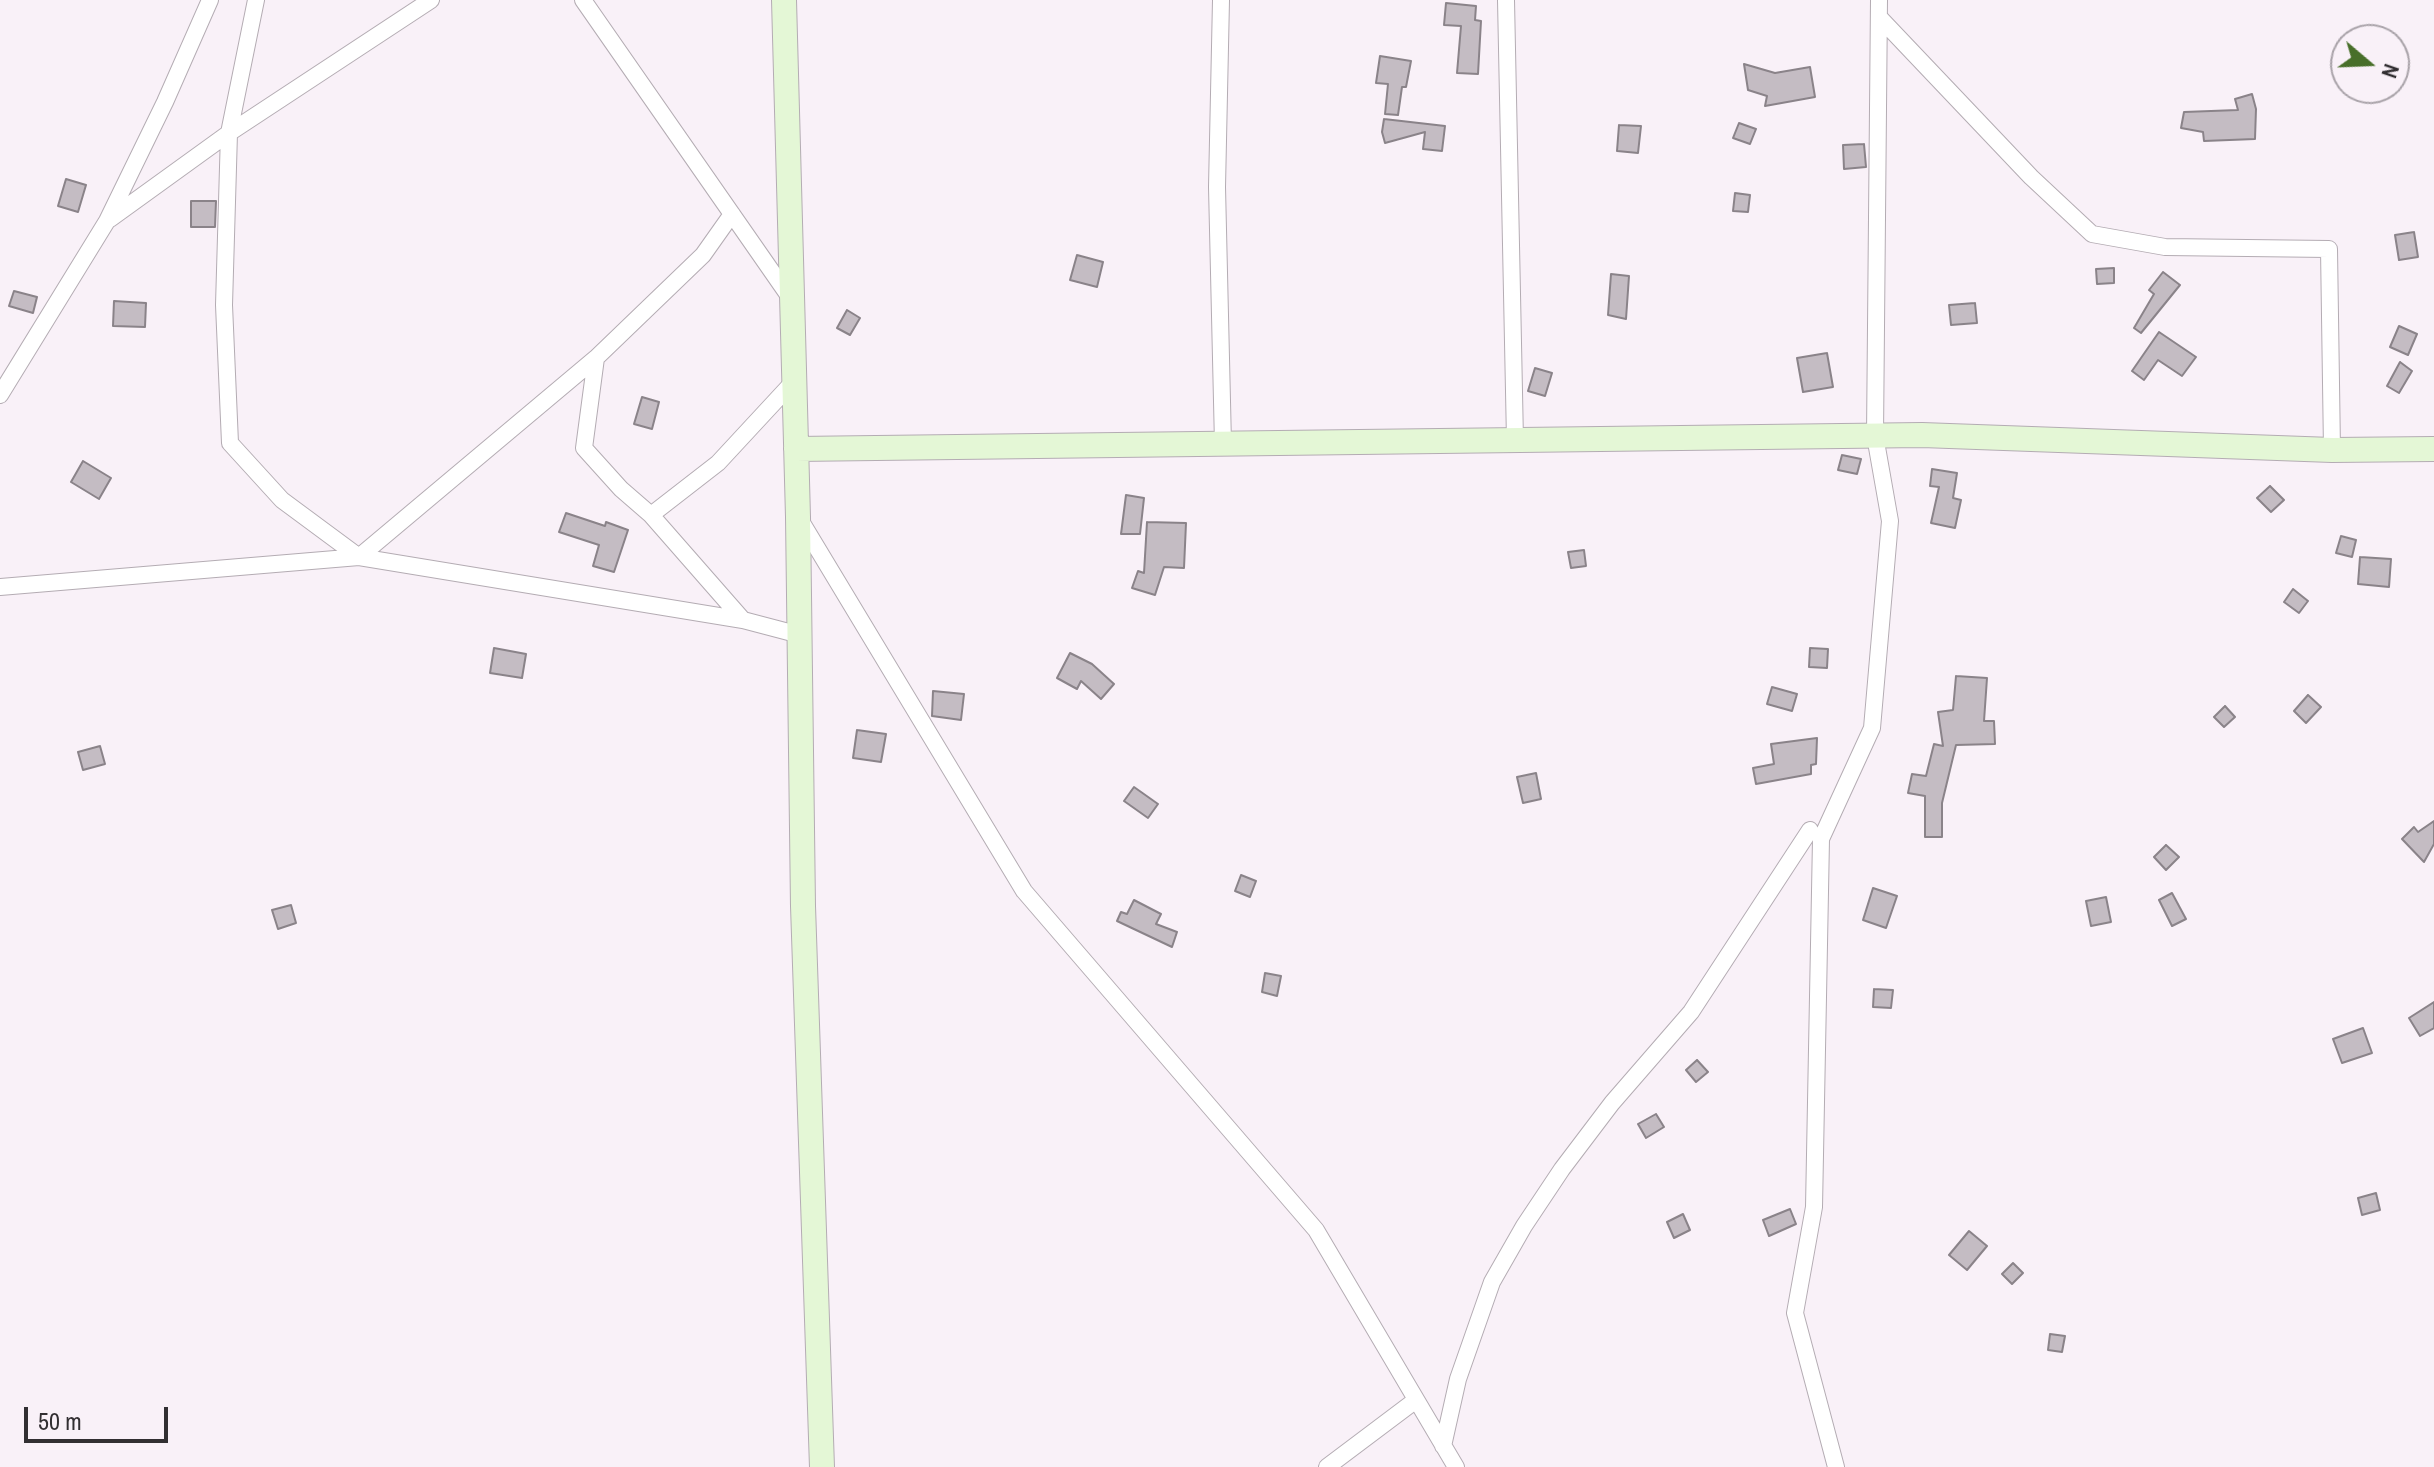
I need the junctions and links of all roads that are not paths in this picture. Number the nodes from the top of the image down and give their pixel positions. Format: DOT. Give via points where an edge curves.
graph roads {
  1 [pos="210,0"];
  2 [pos="256,0"];
  3 [pos="431,0"];
  4 [pos="583,0"];
  5 [pos="784,0"];
  6 [pos="1221,0"];
  7 [pos="1506,0"];
  8 [pos="1879,0"];
  9 [pos="1879,17"];
  10 [pos="229,133"];
  11 [pos="732,214"];
  12 [pos="107,221"];
  13 [pos="792,301"];
  14 [pos="596,358"];
  15 [pos="794,381"];
  16 [pos="0,395"];
  17 [pos="1875,436"];
  18 [pos="1515,440"];
  19 [pos="1223,444"];
  20 [pos="796,449"];
  21 [pos="2434,449"];
  22 [pos="2332,450"];
  23 [pos="651,515"];
  24 [pos="798,517"];
  25 [pos="359,557"];
  26 [pos="0,587"];
  27 [pos="743,620"];
  28 [pos="800,635"];
  29 [pos="1810,830"];
  30 [pos="1416,1400"];
  31 [pos="1443,1446"];
  32 [pos="822,1467"];
  33 [pos="1327,1467"];
  34 [pos="1456,1467"];
  35 [pos="1836,1467"];
  1 -- 12 [label="street"];
  2 -- 10 [label="street"];
  3 -- 10 [label="street"];
  4 -- 11 [label="street"];
  5 -- 13 [label="street"];
  6 -- 19 [label="street" via="1217,187"];
  7 -- 18 [label="street"];
  8 -- 9 [label="street"];
  9 -- 17 [label="street"];
  9 -- 22 [label="street" via="2092,234 2165,247 2329,249"];
  10 -- 12 [label="street"];
  10 -- 25 [label="street" via="224,305 230,443 282,500"];
  11 -- 13 [label="street"];
  11 -- 14 [label="street" via="703,255"];
  12 -- 16 [label="street"];
  13 -- 15 [label="street"];
  14 -- 23 [label="street" via="584,448"];
  14 -- 25 [label="street"];
  15 -- 20 [label="street"];
  15 -- 23 [label="street" via="718,463"];
  17 -- 18 [label="street"];
  17 -- 22 [label="street"];
  17 -- 35 [label="street" via="1890,521 1872,728 1821,839 1814,1207 1795,1313"];
  18 -- 19 [label="street"];
  19 -- 20 [label="street"];
  20 -- 24 [label="street"];
  21 -- 22 [label="street"];
  23 -- 27 [label="street"];
  24 -- 28 [label="street"];
  24 -- 30 [label="street" via="1024,891 1316,1230"];
  25 -- 26 [label="street"];
  25 -- 27 [label="street"];
  27 -- 28 [label="street"];
  28 -- 32 [label="street"];
  29 -- 31 [label="street" via="1691,1012 1612,1103 1524,1226 1492,1282 1458,1379"];
  30 -- 31 [label="street"];
  30 -- 33 [label="street"];
  31 -- 34 [label="street"];
}
